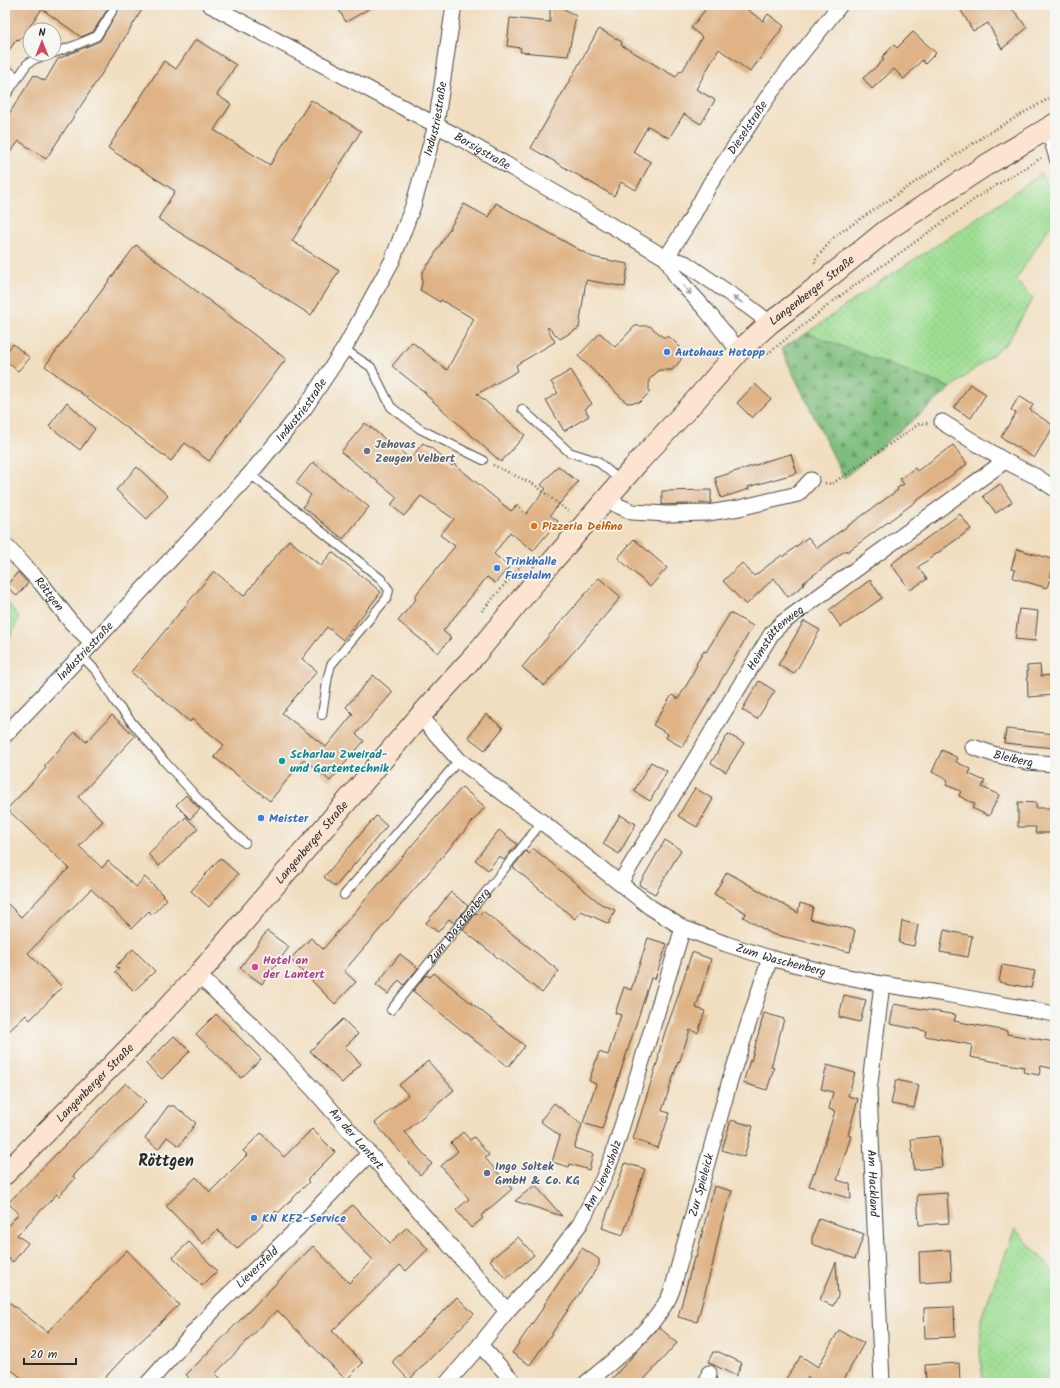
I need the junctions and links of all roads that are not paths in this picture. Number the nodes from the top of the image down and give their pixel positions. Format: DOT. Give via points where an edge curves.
graph roads {
  1 [pos="116,5"];
  2 [pos="210,5"];
  3 [pos="454,5"];
  4 [pos="840,5"];
  5 [pos="62,50"];
  6 [pos="30,62"];
  7 [pos="5,68"];
  8 [pos="18,78"];
  9 [pos="5,97"];
  10 [pos="436,125"];
  11 [pos="1050,127"];
  12 [pos="1055,163"];
  13 [pos="666,258"];
  14 [pos="770,323"];
  15 [pos="344,349"];
  16 [pos="739,351"];
  17 [pos="522,409"];
  18 [pos="942,422"];
  19 [pos="484,460"];
  20 [pos="1005,461"];
  21 [pos="250,474"];
  22 [pos="811,480"];
  23 [pos="622,482"];
  24 [pos="1055,489"];
  25 [pos="606,500"];
  26 [pos="5,546"];
  27 [pos="93,643"];
  28 [pos="81,655"];
  29 [pos="322,716"];
  30 [pos="420,716"];
  31 [pos="5,735"];
  32 [pos="973,747"];
  33 [pos="458,760"];
  34 [pos="1055,764"];
  35 [pos="542,822"];
  36 [pos="245,843"];
  37 [pos="620,883"];
  38 [pos="344,895"];
  39 [pos="683,928"];
  40 [pos="770,958"];
  41 [pos="198,975"];
  42 [pos="882,984"];
  43 [pos="391,1010"];
  44 [pos="1055,1014"];
  45 [pos="369,1154"];
  46 [pos="5,1174"];
  47 [pos="507,1311"];
  48 [pos="480,1345"];
  49 [pos="148,1383"];
  50 [pos="447,1383"];
  51 [pos="515,1383"];
  52 [pos="586,1383"];
  53 [pos="882,1383"];
  1 -- 5 [label="lane" via="97,36"];
  2 -- 10 [label="street, Borsigstraße"];
  3 -- 10 [label="street, Industriestraße"];
  4 -- 13 [label="street, Dieselstraße" via="771,92 710,184"];
  6 -- 8 [label="lane"];
  7 -- 8 [label="lane"];
  8 -- 9 [label="lane"];
  10 -- 13 [label="street, Borsigstraße"];
  10 -- 15 [label="street, Industriestraße" via="413,206 392,261"];
  11 -- 12 [label="lane" via="1051,152"];
  11 -- 14 [label="main road, Langenberger Straße" via="887,230"];
  14 -- 13 [label="street, Borsigstraße, one-way" via="685,263"];
  13 -- 16 [label="street, one-way" via="677,278"];
  14 -- 16 [label="main road, Langenberger Straße"];
  15 -- 19 [label="lane" via="371,367 391,406 420,429"];
  15 -- 21 [label="street, Industriestraße" via="304,409"];
  16 -- 23 [label="main road, Langenberger Straße"];
  17 -- 23 [label="lane" via="569,452 597,461"];
  18 -- 20 [label="street"];
  20 -- 24 [label="street"];
  20 -- 37 [label="street, Heimstättenweg" via="782,623 772,633"];
  21 -- 27 [label="street, Industriestraße"];
  21 -- 29 [label="lane" via="381,579 389,590 386,598 331,665"];
  22 -- 25 [label="street" via="798,494 708,513 632,512"];
  23 -- 25 [label="main road, Langenberger Straße"];
  25 -- 30 [label="main road, Langenberger Straße"];
  26 -- 27 [label="street, Röttgen" via="41,583 71,622"];
  27 -- 28 [label="street, Industriestraße"];
  28 -- 31 [label="street, Industriestraße"];
  28 -- 36 [label="lane" via="97,672 115,702 165,762 202,803"];
  30 -- 33 [label="street, Zum Waschenberg"];
  30 -- 41 [label="main road, Langenberger Straße"];
  32 -- 34 [label="street, Bleiberg" via="1027,762"];
  33 -- 35 [label="street, Zum Waschenberg"];
  33 -- 38 [label="lane"];
  35 -- 37 [label="street, Zum Waschenberg"];
  35 -- 43 [label="lane, Zum Waschenberg"];
  37 -- 39 [label="street, Zum Waschenberg" via="650,907"];
  39 -- 40 [label="street, Zum Waschenberg"];
  39 -- 47 [label="street, Am Lieversholz" via="603,1179 580,1224 544,1271"];
  40 -- 42 [label="street, Zum Waschenberg"];
  40 -- 52 [label="street, Zur Spieleick" via="730,1080 673,1287 666,1304 619,1356"];
  41 -- 45 [label="street, An der Lantert" via="255,1028"];
  41 -- 46 [label="main road, Langenberger Straße"];
  42 -- 44 [label="street, Zum Waschenberg"];
  42 -- 53 [label="street, Am Hackland" via="869,1091"];
  45 -- 47 [label="street, An der Lantert"];
  45 -- 49 [label="street, Lieversfeld" via="297,1229 221,1302"];
  47 -- 48 [label="street, Am Lieversholz"];
  48 -- 50 [label="street, Am Lieversholz"];
  48 -- 51 [label="street"];
}
